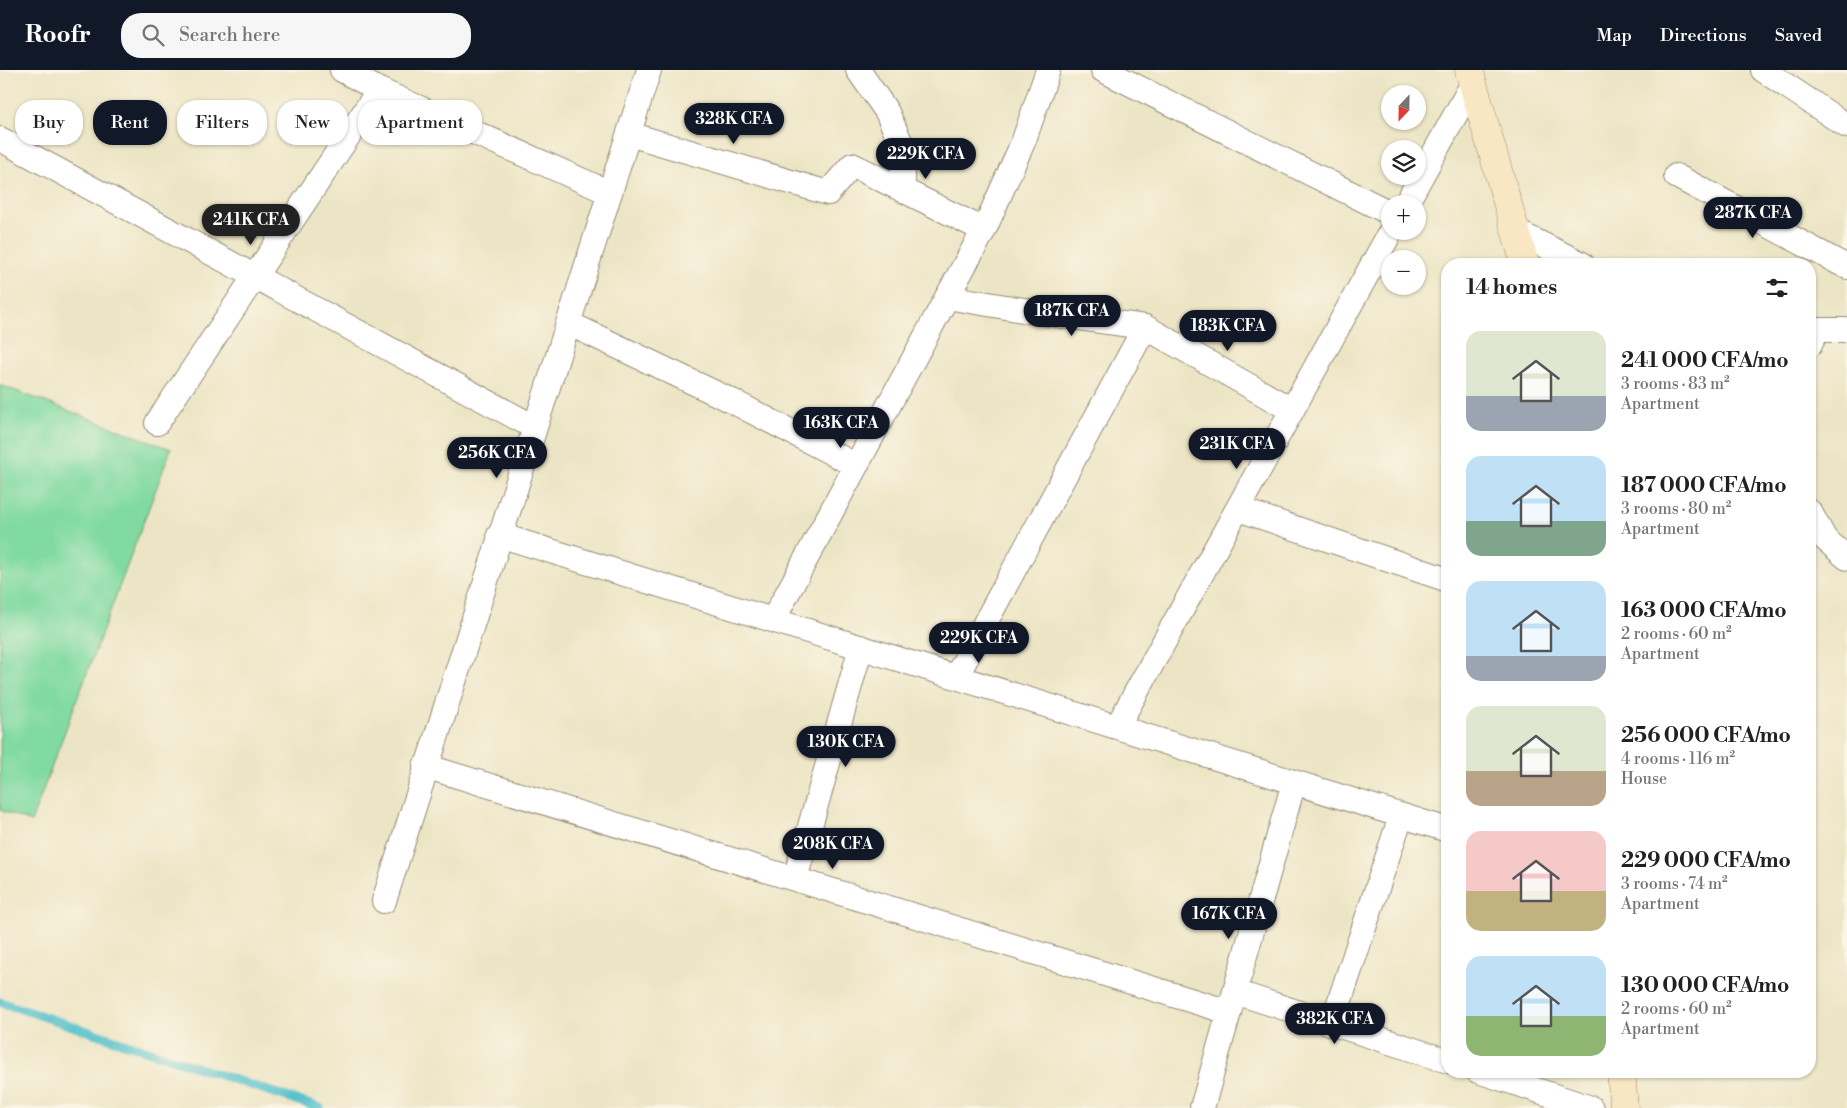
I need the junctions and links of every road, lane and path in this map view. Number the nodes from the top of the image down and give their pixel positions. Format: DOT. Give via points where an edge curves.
graph roads {
  1 [pos="342,70"];
  2 [pos="649,70"];
  3 [pos="858,70"];
  4 [pos="1048,70"];
  5 [pos="1103,70"];
  6 [pos="1763,70"];
  7 [pos="1471,76"];
  8 [pos="1138,77"];
  9 [pos="379,90"];
  10 [pos="1847,126"];
  11 [pos="629,134"];
  12 [pos="0,139"];
  13 [pos="1676,176"];
  14 [pos="903,190"];
  15 [pos="610,193"];
  16 [pos="1411,195"];
  17 [pos="1381,208"];
  18 [pos="984,230"];
  19 [pos="1517,232"];
  20 [pos="1386,240"];
  21 [pos="1524,258"];
  22 [pos="1570,258"];
  23 [pos="1847,267"];
  24 [pos="254,276"];
  25 [pos="947,297"];
  26 [pos="568,323"];
  27 [pos="1145,327"];
  28 [pos="1847,330"];
  29 [pos="1816,332"];
  30 [pos="1292,410"];
  31 [pos="157,423"];
  32 [pos="534,427"];
  33 [pos="855,465"];
  34 [pos="1238,509"];
  35 [pos="1816,523"];
  36 [pos="500,535"];
  37 [pos="1847,558"];
  38 [pos="1441,578"];
  39 [pos="773,620"];
  40 [pos="861,647"];
  41 [pos="956,677"];
  42 [pos="1117,727"];
  43 [pos="425,766"];
  44 [pos="1294,782"];
  45 [pos="1401,816"];
  46 [pos="1441,828"];
  47 [pos="795,879"];
  48 [pos="384,901"];
  49 [pos="1232,1002"];
  50 [pos="1332,1024"];
  51 [pos="1441,1059"];
  52 [pos="1499,1078"];
  53 [pos="1621,1078"];
  54 [pos="1202,1108"];
  55 [pos="1591,1108"];
  56 [pos="1624,1108"];
  1 -- 9 [label="street"];
  2 -- 11 [label="street"];
  3 -- 14 [label="street" via="886,112 903,148"];
  4 -- 18 [label="street" via="1024,140"];
  5 -- 8 [label="street"];
  6 -- 10 [label="street"];
  7 -- 16 [label="street"];
  7 -- 19 [label="main road"];
  8 -- 17 [label="street"];
  9 -- 15 [label="street"];
  9 -- 24 [label="street"];
  11 -- 14 [label="street" via="828,193 852,166"];
  11 -- 15 [label="street"];
  12 -- 24 [label="street"];
  13 -- 23 [label="street"];
  14 -- 18 [label="street"];
  15 -- 26 [label="street"];
  18 -- 25 [label="street"];
  19 -- 21 [label="main road"];
  19 -- 22 [label="street"];
  20 -- 30 [label="street"];
  24 -- 31 [label="street"];
  24 -- 32 [label="street"];
  25 -- 27 [label="street"];
  25 -- 33 [label="street"];
  26 -- 32 [label="street"];
  26 -- 33 [label="street" via="732,401"];
  27 -- 30 [label="street"];
  27 -- 41 [label="street"];
  28 -- 29 [label="street"];
  30 -- 34 [label="street"];
  32 -- 36 [label="street"];
  33 -- 39 [label="street"];
  34 -- 38 [label="street"];
  34 -- 42 [label="street"];
  35 -- 37 [label="street" via="1825,539"];
  36 -- 39 [label="street"];
  36 -- 43 [label="street"];
  39 -- 40 [label="street"];
  40 -- 41 [label="street"];
  40 -- 47 [label="street"];
  41 -- 42 [label="street"];
  42 -- 44 [label="street"];
  43 -- 47 [label="street"];
  43 -- 48 [label="street"];
  44 -- 45 [label="street"];
  44 -- 49 [label="street"];
  45 -- 46 [label="street"];
  45 -- 50 [label="street"];
  47 -- 49 [label="street"];
  49 -- 50 [label="street"];
  49 -- 54 [label="street"];
  50 -- 51 [label="street"];
  52 -- 55 [label="street"];
  53 -- 56 [label="main road"];
}
